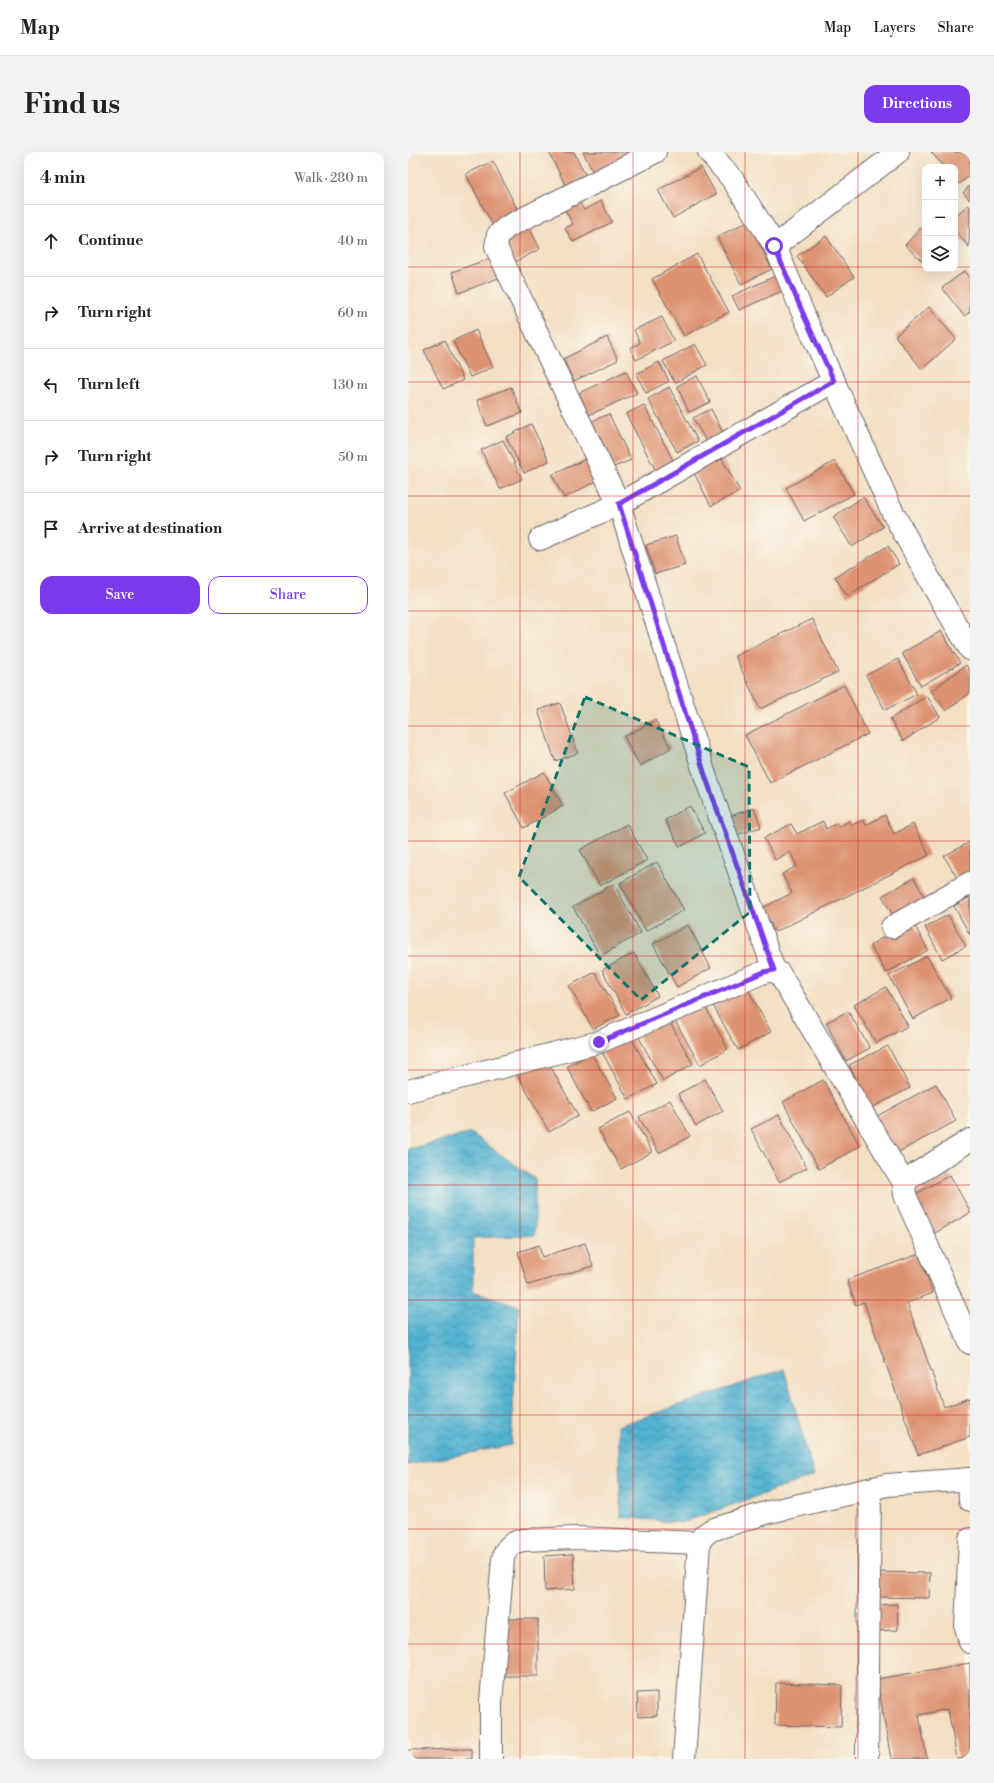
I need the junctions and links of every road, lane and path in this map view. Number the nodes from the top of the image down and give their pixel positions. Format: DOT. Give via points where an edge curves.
graph roads {
  1 [pos="655,152"];
  2 [pos="709,152"];
  3 [pos="898,152"];
  4 [pos="774,246"];
  5 [pos="834,381"];
  6 [pos="619,504"];
  7 [pos="540,539"];
  8 [pos="970,649"];
  9 [pos="970,883"];
  10 [pos="892,927"];
  11 [pos="774,970"];
  12 [pos="408,1091"];
  13 [pos="970,1140"];
  14 [pos="904,1183"];
  15 [pos="970,1343"];
  16 [pos="970,1486"];
  17 [pos="870,1489"];
  18 [pos="970,1539"];
  19 [pos="699,1543"];
  20 [pos="970,1642"];
  21 [pos="491,1759"];
  22 [pos="684,1759"];
  23 [pos="867,1759"];
  1 -- 6 [label="street" via="507,227 498,235 496,241 496,247"];
  2 -- 4 [label="street" via="733,180"];
  3 -- 4 [label="street"];
  4 -- 5 [label="street"];
  5 -- 6 [label="street"];
  5 -- 8 [label="street" via="893,513"];
  6 -- 7 [label="street"];
  6 -- 11 [label="street" via="706,778"];
  9 -- 10 [label="street"];
  11 -- 12 [label="street" via="599,1042"];
  11 -- 14 [label="street" via="824,1048"];
  13 -- 14 [label="street"];
  14 -- 15 [label="street" via="905,1195"];
  16 -- 17 [label="street" via="911,1482"];
  17 -- 19 [label="street" via="744,1519 711,1530"];
  17 -- 23 [label="street"];
  18 -- 20 [label="street" via="966,1627"];
  19 -- 21 [label="street" via="576,1538 522,1540 508,1547 503,1559 491,1702"];
  19 -- 22 [label="street"];
}
